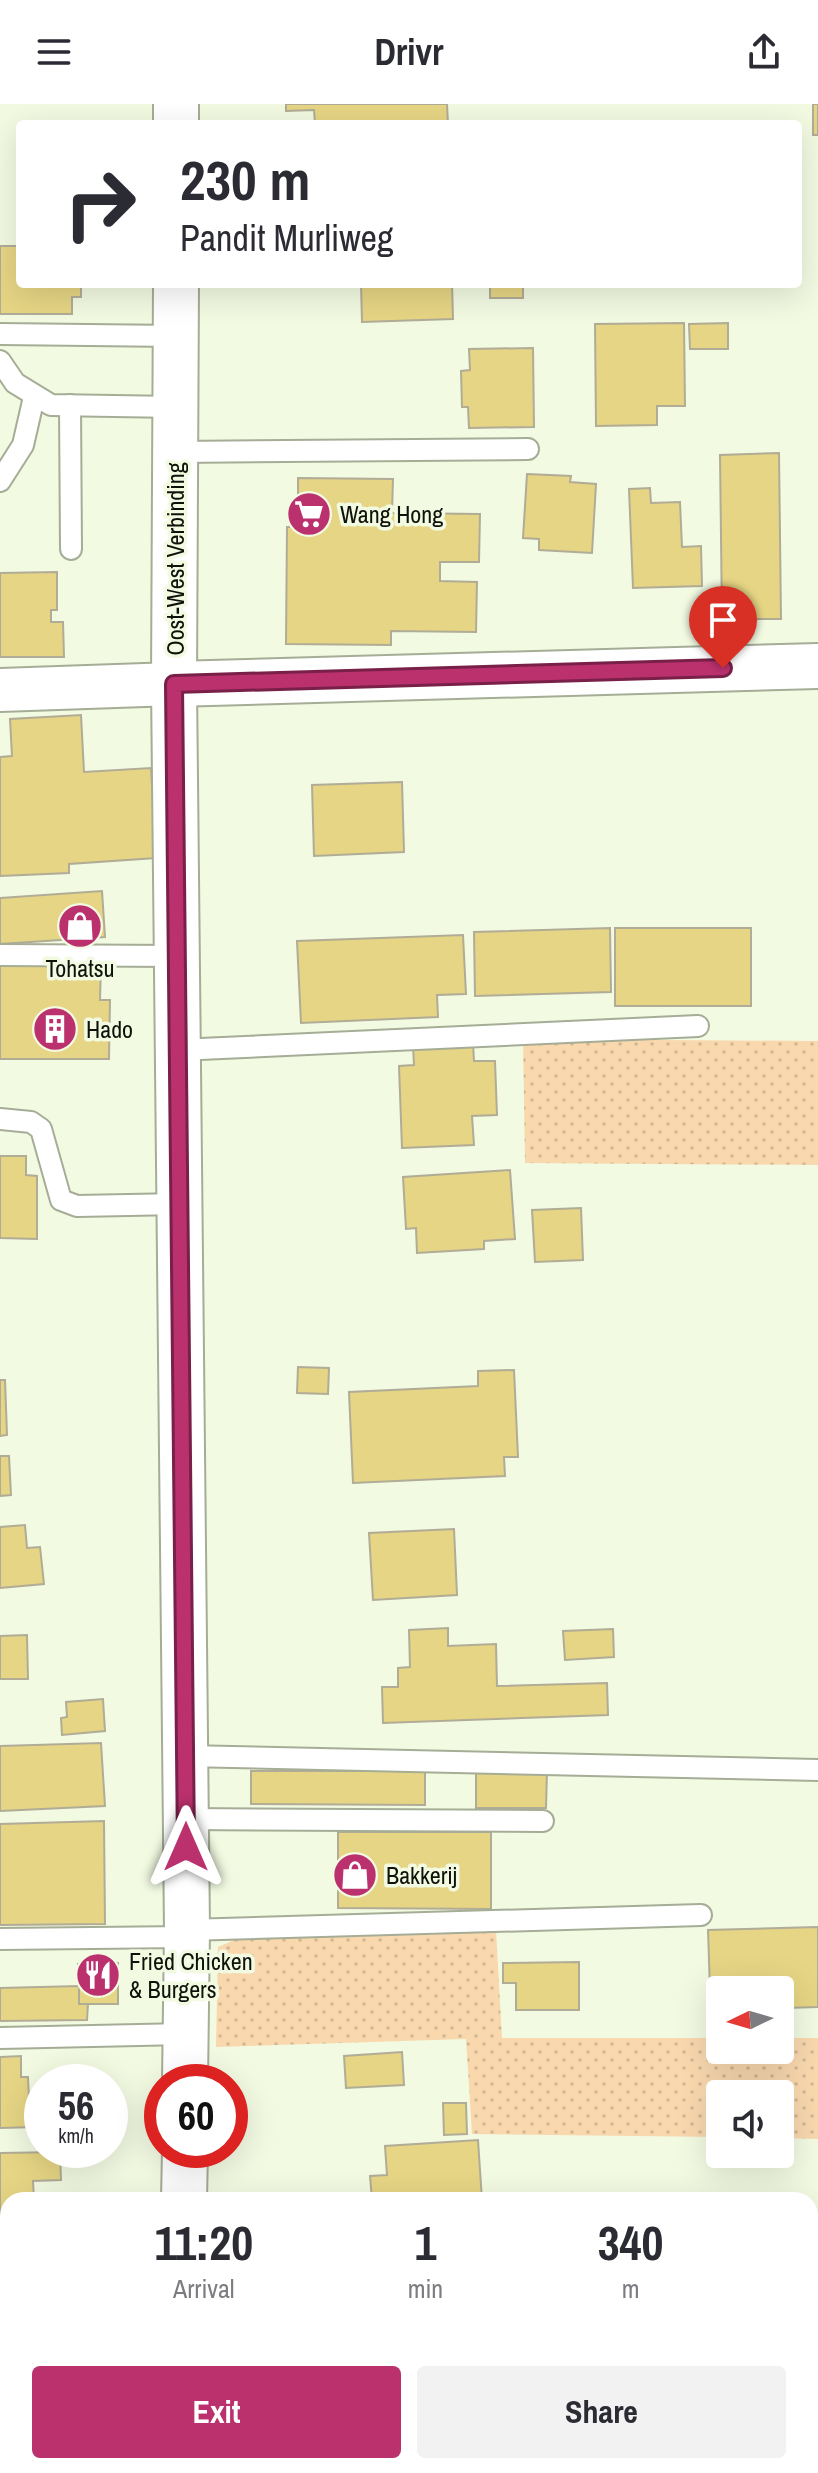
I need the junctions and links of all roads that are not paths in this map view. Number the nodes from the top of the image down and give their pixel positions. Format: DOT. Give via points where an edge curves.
graph roads {
  1 [pos="176,288"];
  2 [pos="0,334"];
  3 [pos="176,336"];
  4 [pos="0,361"];
  5 [pos="34,397"];
  6 [pos="70,405"];
  7 [pos="176,407"];
  8 [pos="528,449"];
  9 [pos="176,452"];
  10 [pos="0,481"];
  11 [pos="71,549"];
  12 [pos="818,666"];
  13 [pos="174,684"];
  14 [pos="0,690"];
  15 [pos="0,955"];
  16 [pos="177,956"];
  17 [pos="698,1026"];
  18 [pos="178,1050"];
  19 [pos="0,1119"];
  20 [pos="180,1204"];
  21 [pos="185,1756"];
  22 [pos="818,1770"];
  23 [pos="186,1819"];
  24 [pos="543,1821"];
  25 [pos="701,1915"];
  26 [pos="186,1933"];
  27 [pos="0,1939"];
  28 [pos="185,2034"];
  29 [pos="0,2038"];
  30 [pos="185,2064"];
  31 [pos="185,2168"];
  32 [pos="184,2192"];
  1 -- 3 [label="main road, Oost-West Verbinding"];
  2 -- 3 [label="lane"];
  3 -- 7 [label="main road, Oost-West Verbinding"];
  4 -- 5 [label="lane" via="15,383"];
  5 -- 6 [label="lane" via="51,405"];
  5 -- 10 [label="lane" via="23,445"];
  6 -- 7 [label="lane"];
  6 -- 11 [label="lane"];
  7 -- 9 [label="main road, Oost-West Verbinding"];
  8 -- 9 [label="lane"];
  9 -- 13 [label="main road, Oost-West Verbinding"];
  12 -- 13 [label="main road"];
  13 -- 14 [label="street"];
  13 -- 16 [label="main road, Oost-West Verbinding"];
  15 -- 16 [label="lane"];
  16 -- 18 [label="main road, Oost-West Verbinding"];
  17 -- 18 [label="lane"];
  18 -- 20 [label="main road, Oost-West Verbinding"];
  19 -- 20 [label="lane" via="31,1122 41,1129 61,1200 77,1206"];
  20 -- 21 [label="main road, Oost-West Verbinding"];
  21 -- 22 [label="lane"];
  21 -- 23 [label="main road, Oost-West Verbinding"];
  23 -- 24 [label="lane"];
  23 -- 26 [label="main road, Oost-West Verbinding"];
  25 -- 26 [label="lane"];
  26 -- 27 [label="lane"];
  26 -- 28 [label="main road, Oost-West Verbinding"];
  28 -- 29 [label="lane"];
  28 -- 30 [label="main road, Oost-West Verbinding"];
  31 -- 32 [label="main road"];
}
